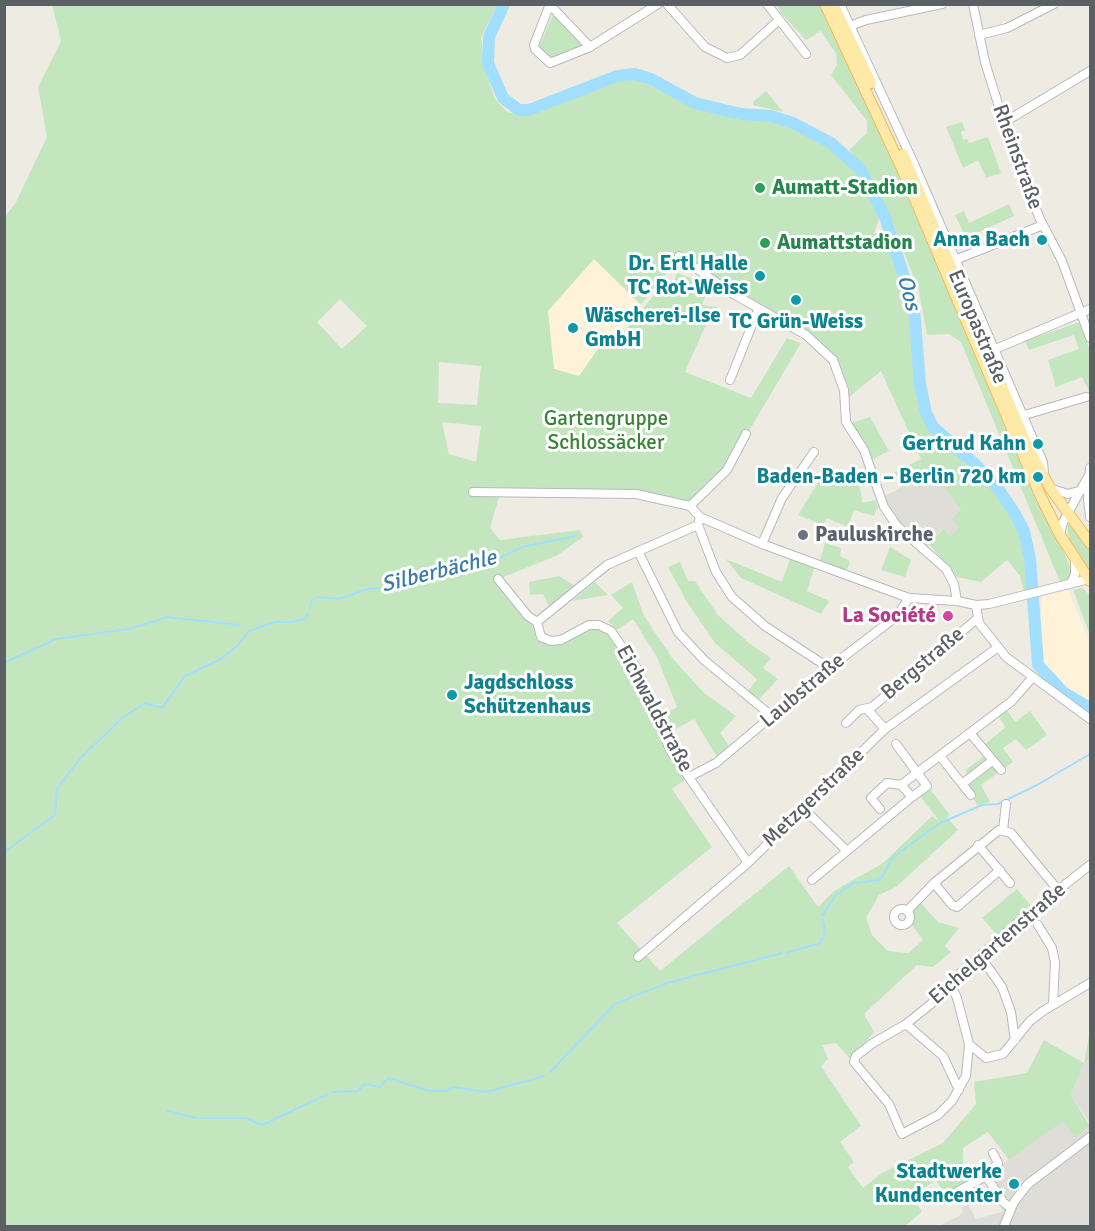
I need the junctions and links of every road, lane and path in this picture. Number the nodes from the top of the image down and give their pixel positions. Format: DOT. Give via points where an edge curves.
graph roads {
  1 [pos="658,4"];
  2 [pos="667,4"];
  3 [pos="767,4"];
  4 [pos="825,4"];
  5 [pos="833,4"];
  6 [pos="840,4"];
  7 [pos="942,4"];
  8 [pos="973,4"];
  9 [pos="1054,4"];
  10 [pos="550,5"];
  11 [pos="779,20"];
  12 [pos="850,26"];
  13 [pos="979,35"];
  14 [pos="590,47"];
  15 [pos="806,54"];
  16 [pos="1090,71"];
  17 [pos="1003,123"];
  18 [pos="1043,225"];
  19 [pos="680,256"];
  20 [pos="955,261"];
  21 [pos="758,310"];
  22 [pos="1086,312"];
  23 [pos="1090,338"];
  24 [pos="993,350"];
  25 [pos="730,380"];
  26 [pos="1086,397"];
  27 [pos="1021,416"];
  28 [pos="746,434"];
  29 [pos="814,452"];
  30 [pos="1090,471"];
  31 [pos="1043,477"];
  32 [pos="1050,488"];
  33 [pos="1082,489"];
  34 [pos="472,492"];
  35 [pos="690,506"];
  36 [pos="1067,513"];
  37 [pos="1090,517"];
  38 [pos="699,521"];
  39 [pos="1060,535"];
  40 [pos="1090,543"];
  41 [pos="762,544"];
  42 [pos="638,551"];
  43 [pos="1074,557"];
  44 [pos="498,579"];
  45 [pos="1090,579"];
  46 [pos="1071,584"];
  47 [pos="909,598"];
  48 [pos="957,601"];
  49 [pos="976,605"];
  50 [pos="978,618"];
  51 [pos="537,622"];
  52 [pos="997,648"];
  53 [pos="829,668"];
  54 [pos="1032,678"];
  55 [pos="867,709"];
  56 [pos="772,717"];
  57 [pos="1090,719"];
  58 [pos="846,723"];
  59 [pos="885,729"];
  60 [pos="970,733"];
  61 [pos="896,744"];
  62 [pos="940,756"];
  63 [pos="992,761"];
  64 [pos="1001,770"];
  65 [pos="918,773"];
  66 [pos="689,777"];
  67 [pos="901,784"];
  68 [pos="962,784"];
  69 [pos="971,795"];
  70 [pos="912,797"];
  71 [pos="1006,804"];
  72 [pos="804,809"];
  73 [pos="880,809"];
  74 [pos="1003,830"];
  75 [pos="978,845"];
  76 [pos="846,850"];
  77 [pos="748,863"];
  78 [pos="1090,864"];
  79 [pos="1000,870"];
  80 [pos="812,880"];
  81 [pos="934,883"];
  82 [pos="1010,883"];
  83 [pos="1058,890"];
  84 [pos="907,911"];
  85 [pos="1038,925"];
  86 [pos="638,957"];
  87 [pos="985,963"];
  88 [pos="950,982"];
  89 [pos="1090,983"];
  90 [pos="1053,1005"];
  91 [pos="906,1024"];
  92 [pos="1015,1040"];
  93 [pos="969,1044"];
  94 [pos="959,1089"];
  95 [pos="1090,1137"];
  96 [pos="993,1153"];
  97 [pos="986,1176"];
  98 [pos="942,1200"];
  99 [pos="1011,1208"];
  100 [pos="1004,1227"];
  1 -- 14 [label="street"];
  2 -- 11 [label="street" via="705,47 727,58 740,55"];
  3 -- 11 [label="street"];
  4 -- 39 [label="main road, Europastraße" via="880,119"];
  5 -- 31 [label="main road, Europastraße" via="910,168"];
  6 -- 12 [label="street"];
  7 -- 12 [label="street"];
  8 -- 13 [label="street, Rheinstraße"];
  9 -- 13 [label="street" via="1007,28"];
  10 -- 14 [label="street"];
  10 -- 14 [label="street" via="534,45 543,58 555,63"];
  11 -- 15 [label="street"];
  12 -- 20 [label="street"];
  13 -- 17 [label="street, Rheinstraße"];
  16 -- 17 [label="street"];
  17 -- 18 [label="street, Rheinstraße"];
  18 -- 20 [label="street"];
  18 -- 22 [label="street, Rheinstraße"];
  19 -- 21 [label="street"];
  20 -- 24 [label="street"];
  21 -- 25 [label="street"];
  21 -- 48 [label="street" via="806,336 833,360 844,390 846,422 864,450 888,515 946,568"];
  22 -- 23 [label="street, Rheinstraße"];
  22 -- 24 [label="street"];
  24 -- 27 [label="street"];
  26 -- 27 [label="street"];
  27 -- 31 [label="street" via="1044,469"];
  28 -- 35 [label="street" via="728,470"];
  29 -- 41 [label="street" via="782,498"];
  30 -- 33 [label="street"];
  30 -- 37 [label="street"];
  31 -- 32 [label="main road, Europastraße"];
  32 -- 33 [label="street" via="1064,494"];
  32 -- 36 [label="main road, Europastraße"];
  33 -- 36 [label="street"];
  34 -- 35 [label="street" via="636,494"];
  35 -- 38 [label="street"];
  36 -- 39 [label="street"];
  36 -- 40 [label="main road, Europastraße"];
  38 -- 41 [label="street"];
  38 -- 42 [label="street"];
  38 -- 53 [label="street" via="716,572 732,597 765,626"];
  39 -- 43 [label="main road, Europastraße"];
  41 -- 47 [label="street"];
  42 -- 51 [label="street" via="608,565"];
  42 -- 56 [label="street" via="678,632 704,660"];
  43 -- 45 [label="main road, Europastraße"];
  43 -- 46 [label="street"];
  44 -- 51 [label="street, Eichwaldstraße"];
  45 -- 46 [label="street"];
  46 -- 49 [label="street"];
  47 -- 48 [label="street"];
  47 -- 53 [label="street, Laubstraße" via="897,616"];
  48 -- 49 [label="street"];
  49 -- 50 [label="street"];
  50 -- 52 [label="street"];
  50 -- 55 [label="street, Bergstraße"];
  51 -- 66 [label="street, Eichwaldstraße" via="542,637 551,641 589,625 610,631 638,670 670,750"];
  52 -- 54 [label="street"];
  52 -- 59 [label="street, Metzgerstraße"];
  53 -- 56 [label="street, Laubstraße"];
  54 -- 57 [label="street"];
  54 -- 60 [label="street" via="1011,701"];
  55 -- 58 [label="street, Bergstraße" via="859,710"];
  55 -- 59 [label="street, Bergstraße"];
  56 -- 66 [label="street, Laubstraße" via="716,763"];
  59 -- 72 [label="street, Metzgerstraße"];
  60 -- 62 [label="street"];
  60 -- 63 [label="street"];
  61 -- 65 [label="street"];
  62 -- 65 [label="street"];
  62 -- 68 [label="street"];
  63 -- 64 [label="street"];
  63 -- 68 [label="street"];
  65 -- 67 [label="street"];
  65 -- 70 [label="street" via="927,786"];
  66 -- 77 [label="street, Eichwaldstraße"];
  67 -- 70 [label="street"];
  67 -- 73 [label="street" via="887,783 871,798"];
  68 -- 69 [label="street"];
  70 -- 76 [label="street"];
  71 -- 74 [label="street"];
  72 -- 76 [label="street"];
  72 -- 77 [label="street, Metzgerstraße"];
  74 -- 75 [label="street" via="994,831"];
  74 -- 83 [label="street" via="1011,833"];
  75 -- 79 [label="street"];
  75 -- 81 [label="street"];
  76 -- 80 [label="street"];
  77 -- 86 [label="street, Metzgerstraße"];
  78 -- 83 [label="street, Eichelgartenstraße"];
  79 -- 81 [label="street" via="957,907"];
  79 -- 82 [label="street"];
  81 -- 84 [label="street"];
  83 -- 88 [label="street, Eichelgartenstraße"];
  85 -- 90 [label="street" via="1052,948 1055,963"];
  87 -- 92 [label="street" via="1002,987"];
  88 -- 91 [label="street, Eichelgartenstraße"];
  88 -- 93 [label="street"];
  89 -- 90 [label="street"];
  90 -- 92 [label="street" via="1030,1021"];
  91 -- 94 [label="street" via="943,1056"];
  91 -- 94 [label="street, Eichelgartenstraße" via="873,1043 854,1062 890,1104 902,1134 938,1115"];
  92 -- 93 [label="street" via="1003,1054 986,1058"];
  93 -- 94 [label="street" via="966,1076"];
  95 -- 99 [label="street" via="1028,1184"];
  96 -- 97 [label="street" via="998,1162"];
  97 -- 98 [label="street"];
  97 -- 99 [label="street"];
  99 -- 100 [label="street"];
}
